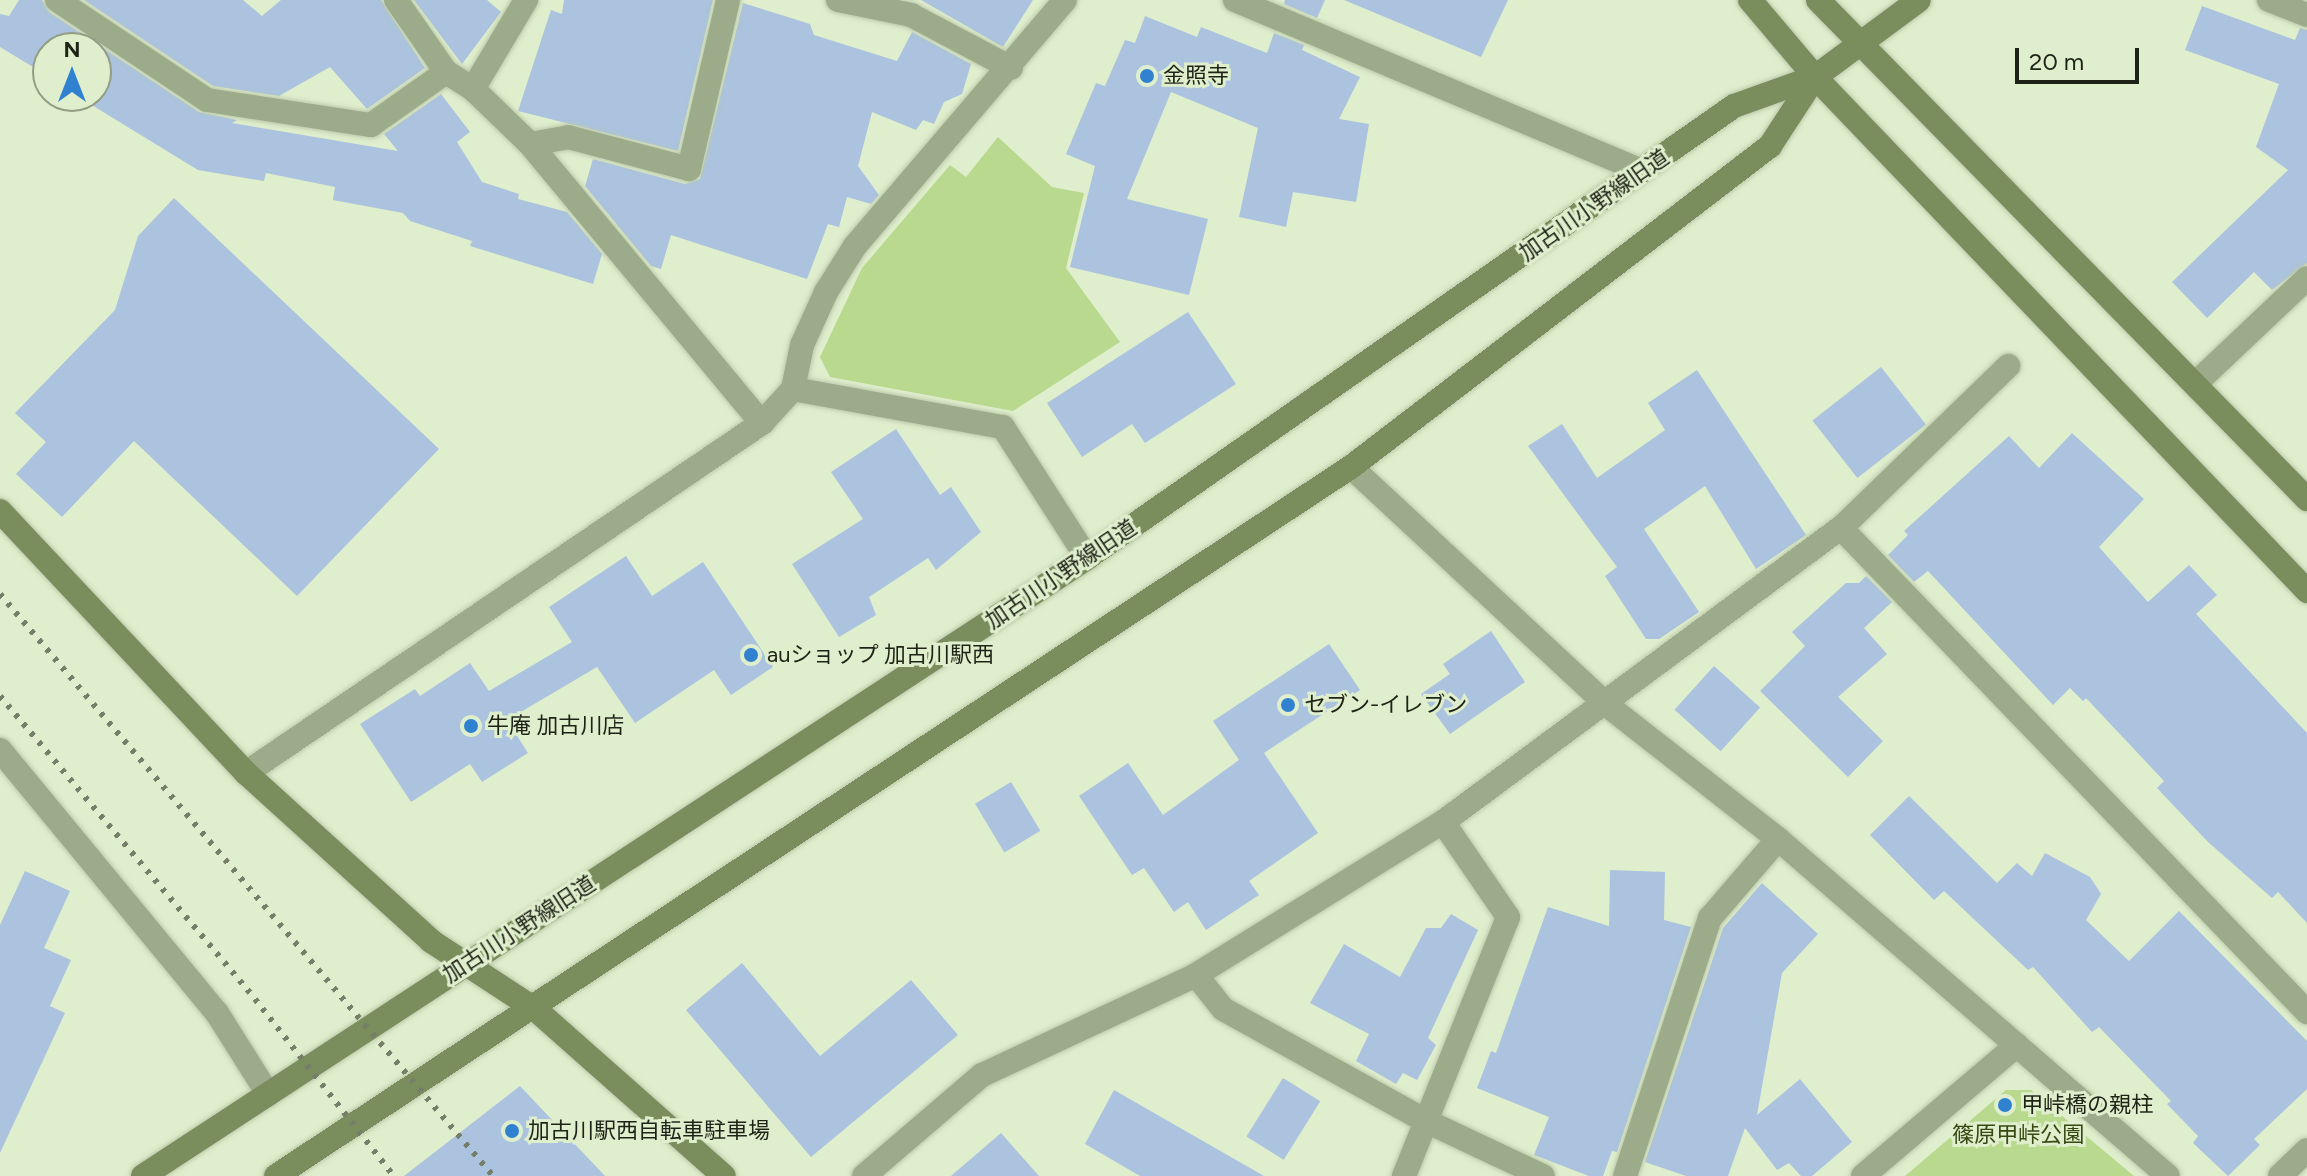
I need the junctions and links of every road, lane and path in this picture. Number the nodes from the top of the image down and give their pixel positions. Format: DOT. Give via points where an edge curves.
graph roads {
  1 [pos="57,0"];
  2 [pos="396,0"];
  3 [pos="526,0"];
  4 [pos="728,0"];
  5 [pos="838,0"];
  6 [pos="1065,0"];
  7 [pos="1235,0"];
  8 [pos="1750,0"];
  9 [pos="1818,0"];
  10 [pos="1919,0"];
  11 [pos="2269,0"];
  12 [pos="912,7"];
  13 [pos="2307,15"];
  14 [pos="1862,42"];
  15 [pos="1011,68"];
  16 [pos="446,72"];
  17 [pos="1815,77"];
  18 [pos="473,89"];
  19 [pos="530,144"];
  20 [pos="1641,171"];
  21 [pos="2307,278"];
  22 [pos="2008,366"];
  23 [pos="2195,384"];
  24 [pos="793,389"];
  25 [pos="762,423"];
  26 [pos="1351,467"];
  27 [pos="2307,499"];
  28 [pos="0,511"];
  29 [pos="1841,528"];
  30 [pos="1087,558"];
  31 [pos="2307,591"];
  32 [pos="1607,705"];
  33 [pos="0,750"];
  34 [pos="246,773"];
  35 [pos="1443,822"];
  36 [pos="1778,839"];
  37 [pos="467,963"];
  38 [pos="1196,975"];
  39 [pos="535,1009"];
  40 [pos="2307,1012"];
  41 [pos="2017,1045"];
  42 [pos="268,1094"];
  43 [pos="1426,1121"];
  44 [pos="2307,1150"];
  45 [pos="143,1176"];
  46 [pos="276,1176"];
  47 [pos="724,1176"];
  48 [pos="864,1176"];
  49 [pos="1404,1176"];
  50 [pos="1543,1176"];
  51 [pos="1625,1176"];
  52 [pos="1863,1176"];
  53 [pos="2168,1176"];
  54 [pos="2280,1176"];
  1 -- 16 [label="street" via="207,100 371,125"];
  2 -- 16 [label="street"];
  3 -- 18 [label="street"];
  4 -- 19 [label="street" via="689,169 568,137"];
  5 -- 12 [label="street"];
  6 -- 15 [label="street"];
  7 -- 20 [label="street"];
  8 -- 17 [label="street"];
  9 -- 14 [label="street"];
  10 -- 14 [label="street, 加古川小野線旧道"];
  11 -- 13 [label="street"];
  12 -- 15 [label="street"];
  14 -- 17 [label="street, 加古川小野線旧道"];
  14 -- 23 [label="street"];
  15 -- 24 [label="street" via="855,246 802,345"];
  16 -- 18 [label="street"];
  17 -- 20 [label="street, 加古川小野線旧道" via="1734,106"];
  17 -- 26 [label="street, 加古川小野線旧道" via="1770,146"];
  17 -- 31 [label="street"];
  18 -- 19 [label="street"];
  19 -- 25 [label="street"];
  20 -- 30 [label="street, 加古川小野線旧道"];
  21 -- 23 [label="street"];
  22 -- 29 [label="street"];
  23 -- 27 [label="street"];
  24 -- 25 [label="street"];
  24 -- 30 [label="street" via="1003,427"];
  25 -- 34 [label="street"];
  26 -- 32 [label="street"];
  26 -- 39 [label="street, 加古川小野線旧道"];
  28 -- 34 [label="street"];
  29 -- 32 [label="street"];
  29 -- 40 [label="street"];
  30 -- 37 [label="street, 加古川小野線旧道"];
  32 -- 35 [label="street"];
  32 -- 36 [label="street"];
  33 -- 42 [label="street" via="217,1013"];
  34 -- 37 [label="street" via="431,941"];
  35 -- 38 [label="street"];
  35 -- 43 [label="street" via="1508,917"];
  36 -- 41 [label="street"];
  36 -- 51 [label="street" via="1710,918"];
  37 -- 39 [label="street"];
  37 -- 42 [label="street, 加古川小野線旧道"];
  38 -- 43 [label="street" via="1223,1009"];
  38 -- 48 [label="street" via="982,1075"];
  39 -- 46 [label="street, 加古川小野線旧道"];
  39 -- 47 [label="street"];
  41 -- 52 [label="street"];
  41 -- 53 [label="street"];
  42 -- 45 [label="street, 加古川小野線旧道"];
  43 -- 49 [label="street"];
  43 -- 50 [label="street"];
  44 -- 54 [label="street"];
}
